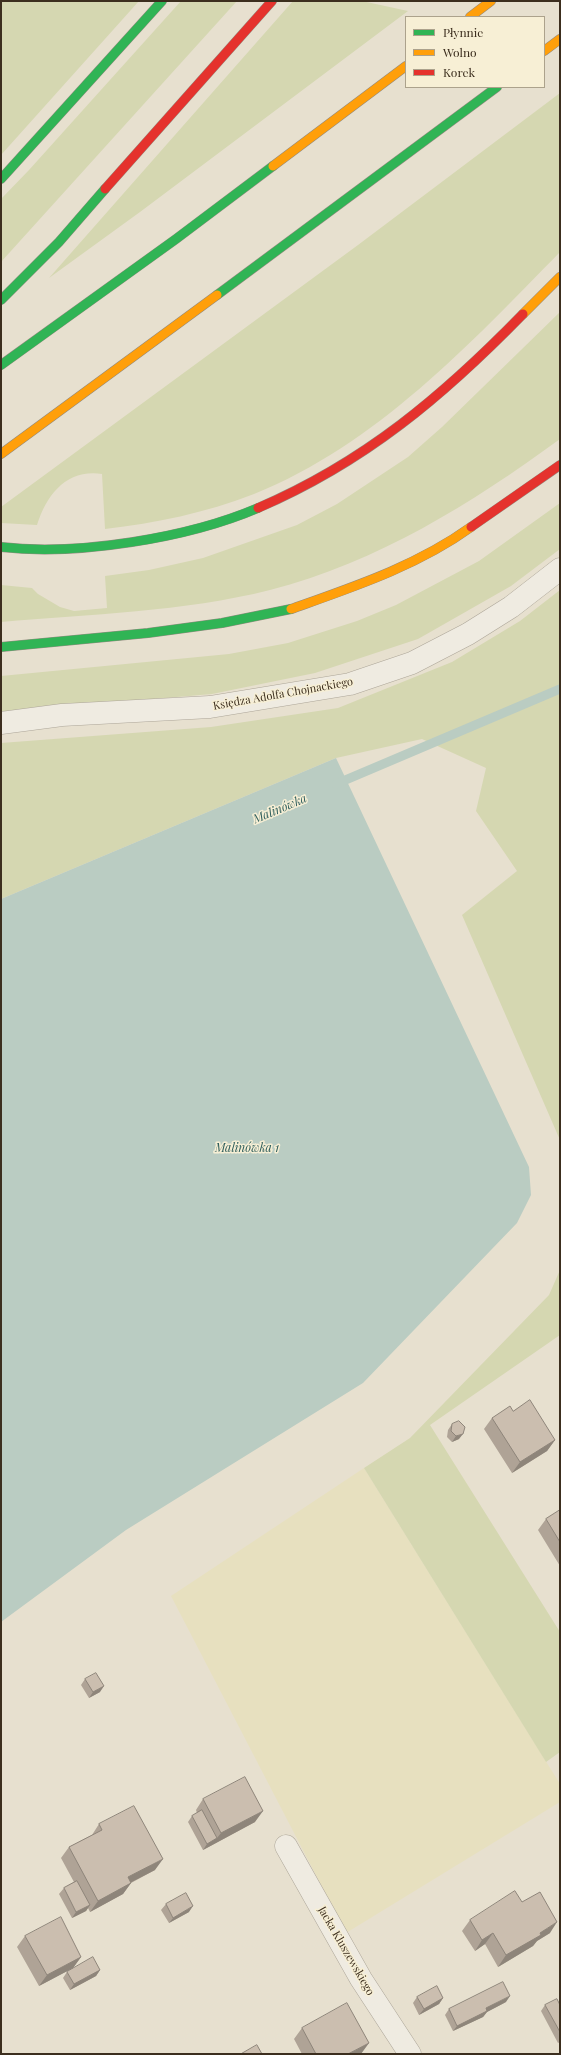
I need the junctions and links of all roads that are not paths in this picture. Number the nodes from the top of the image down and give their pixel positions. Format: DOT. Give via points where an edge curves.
graph roads {
  1 [pos="162,1"];
  2 [pos="272,1"];
  3 [pos="491,1"];
  4 [pos="471,16"];
  5 [pos="560,39"];
  6 [pos="545,50"];
  7 [pos="405,67"];
  8 [pos="496,88"];
  9 [pos="1,178"];
  10 [pos="560,277"];
  11 [pos="1,300"];
  12 [pos="1,365"];
  13 [pos="1,454"];
  14 [pos="560,465"];
  15 [pos="1,547"];
  16 [pos="560,569"];
  17 [pos="1,647"];
  18 [pos="1,723"];
  19 [pos="286,1846"];
  20 [pos="410,2054"];
  1 -- 9 [label="highway"];
  2 -- 11 [label="highway" via="59,242"];
  3 -- 4 [label="highway"];
  5 -- 6 [label="highway"];
  7 -- 12 [label="highway" via="176,239"];
  8 -- 13 [label="highway"];
  10 -- 15 [label="highway" via="440,394 404,425 329,475 291,495 199,530 147,540 52,549"];
  14 -- 17 [label="highway" via="463,533 416,560 357,586 286,611 148,633"];
  16 -- 18 [label="street, Księdza Adolfa Chojnackiego" via="511,607 468,634 412,663 350,684 210,707 62,715"];
  19 -- 20 [label="street, Jacka Kluszewskiego" via="361,1979"];
}
